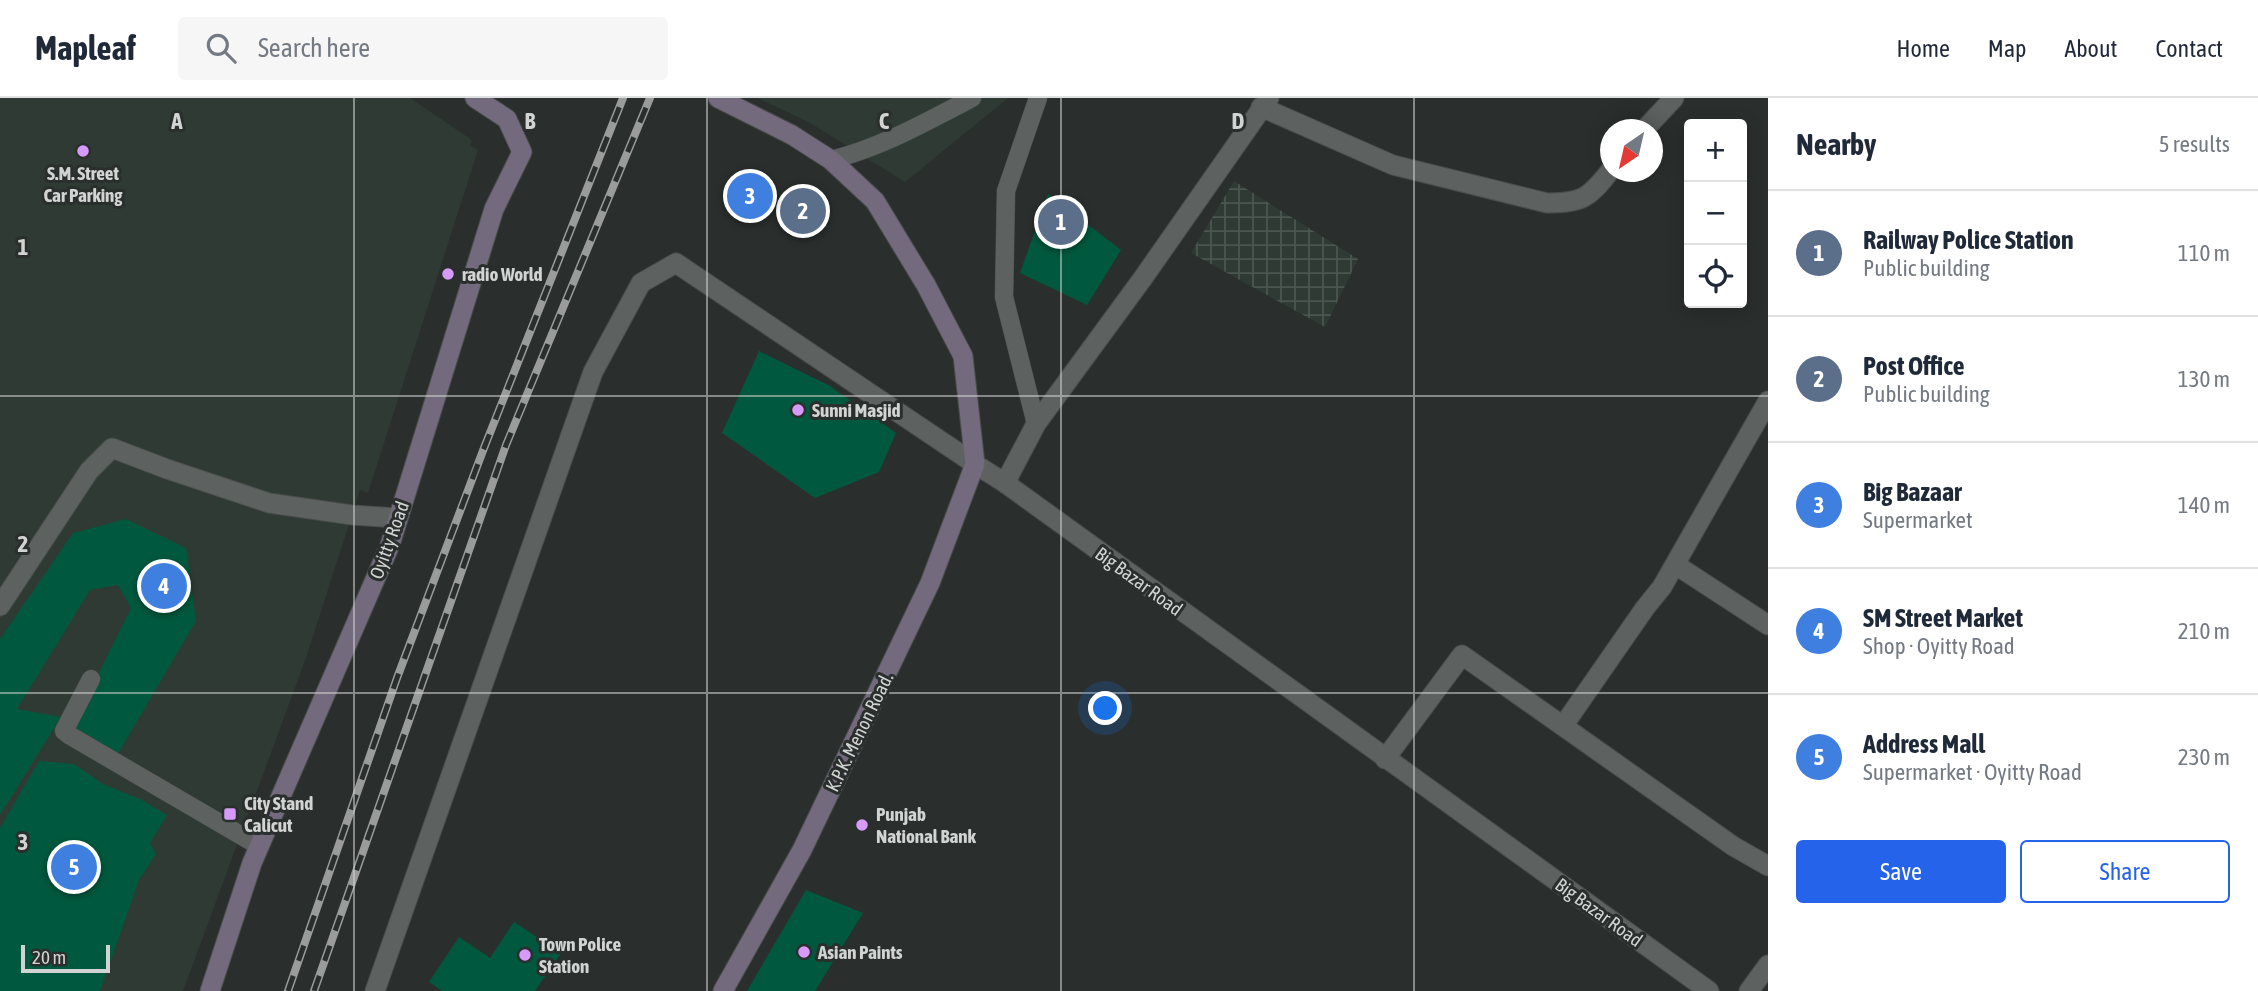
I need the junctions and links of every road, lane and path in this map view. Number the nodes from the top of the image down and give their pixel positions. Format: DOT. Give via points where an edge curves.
graph roads {
  1 [pos="475,98"];
  2 [pos="718,98"];
  3 [pos="972,98"];
  4 [pos="1038,98"];
  5 [pos="1674,98"];
  6 [pos="1265,103"];
  7 [pos="1654,119"];
  8 [pos="831,160"];
  9 [pos="1602,182"];
  10 [pos="1768,401"];
  11 [pos="1036,424"];
  12 [pos="975,464"];
  13 [pos="1005,483"];
  14 [pos="398,518"];
  15 [pos="1676,565"];
  16 [pos="0,606"];
  17 [pos="1768,625"];
  18 [pos="91,679"];
  19 [pos="1563,726"];
  20 [pos="1385,759"];
  21 [pos="259,846"];
  22 [pos="1768,866"];
  23 [pos="1768,965"];
  24 [pos="210,991"];
  25 [pos="375,991"];
  26 [pos="723,991"];
  27 [pos="1709,991"];
  28 [pos="1749,991"];
  1 -- 14 [label="main road, Oyitty Road" via="507,118 522,152 494,209"];
  2 -- 8 [label="main road"];
  3 -- 8 [label="lane" via="903,135"];
  4 -- 11 [label="lane" via="1006,191 1004,297"];
  5 -- 7 [label="street"];
  6 -- 9 [label="street" via="1393,165 1547,203 1572,203"];
  6 -- 11 [label="street"];
  8 -- 12 [label="main road" via="875,201 962,356"];
  10 -- 15 [label="street"];
  11 -- 13 [label="street"];
  12 -- 13 [label="street, Big Bazar Road"];
  12 -- 25 [label="street, Big Bazar Road" via="676,263 641,284 593,372"];
  12 -- 26 [label="main road, K.P.K. Menon Road." via="925,595 802,850"];
  13 -- 20 [label="street, Big Bazar Road"];
  14 -- 16 [label="street" via="269,503 112,448 89,471"];
  14 -- 21 [label="main road, Oyitty Road"];
  15 -- 17 [label="street"];
  15 -- 19 [label="street"];
  18 -- 21 [label="lane" via="64,731 69,736"];
  19 -- 20 [label="street" via="1462,655"];
  19 -- 22 [label="street"];
  20 -- 27 [label="street, Big Bazar Road"];
  21 -- 24 [label="main road, Oyitty Road"];
  23 -- 28 [label="street"];
}
